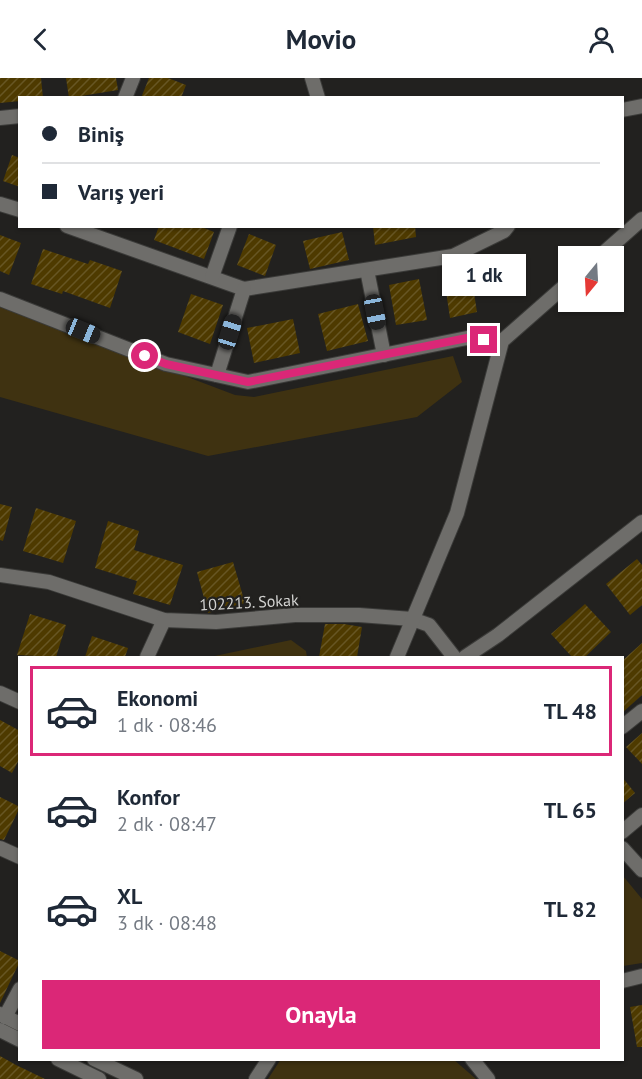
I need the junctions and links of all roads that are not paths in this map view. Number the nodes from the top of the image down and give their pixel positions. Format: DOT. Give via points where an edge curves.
graph roads {
  1 [pos="133,78"];
  2 [pos="312,78"];
  3 [pos="126,96"];
  4 [pos="317,96"];
  5 [pos="642,106"];
  6 [pos="624,110"];
  7 [pos="18,116"];
  8 [pos="0,118"];
  9 [pos="0,204"];
  10 [pos="18,209"];
  11 [pos="633,222"];
  12 [pos="72,228"];
  13 [pos="229,228"];
  14 [pos="506,228"];
  15 [pos="610,246"];
  16 [pos="367,270"];
  17 [pos="212,277"];
  18 [pos="244,289"];
  19 [pos="558,293"];
  20 [pos="0,299"];
  21 [pos="502,341"];
  22 [pos="384,355"];
  23 [pos="217,375"];
  24 [pos="642,522"];
  25 [pos="0,575"];
  26 [pos="412,619"];
  27 [pos="164,620"];
  28 [pos="147,656"];
  29 [pos="397,656"];
  30 [pos="453,656"];
  31 [pos="466,656"];
  32 [pos="0,693"];
  33 [pos="18,701"];
  34 [pos="642,711"];
  35 [pos="624,725"];
  36 [pos="642,815"];
  37 [pos="624,830"];
  38 [pos="0,848"];
  39 [pos="624,850"];
  40 [pos="18,856"];
  41 [pos="642,870"];
  42 [pos="642,976"];
  43 [pos="624,980"];
  44 [pos="18,992"];
  45 [pos="2,1015"];
  46 [pos="18,1023"];
  47 [pos="0,1030"];
  48 [pos="18,1039"];
  49 [pos="61,1061"];
  50 [pos="98,1061"];
  51 [pos="268,1061"];
  52 [pos="474,1061"];
  53 [pos="81,1075"];
  54 [pos="99,1079"];
  55 [pos="136,1079"];
  56 [pos="256,1079"];
  57 [pos="488,1079"];
  1 -- 3 [label="street"];
  2 -- 4 [label="street"];
  5 -- 6 [label="street"];
  7 -- 8 [label="street"];
  9 -- 10 [label="street"];
  11 -- 15 [label="street"];
  12 -- 17 [label="street"];
  13 -- 17 [label="street"];
  14 -- 16 [label="street" via="453,256"];
  16 -- 18 [label="street"];
  16 -- 22 [label="street"];
  17 -- 18 [label="street"];
  18 -- 23 [label="street"];
  19 -- 21 [label="street"];
  20 -- 23 [label="street" via="166,364"];
  21 -- 22 [label="street" via="467,338"];
  21 -- 26 [label="street" via="457,513"];
  22 -- 23 [label="street" via="248,382"];
  24 -- 31 [label="street"];
  25 -- 27 [label="street, 102213. Sokak" via="49,582"];
  26 -- 27 [label="street, 102213. Sokak" via="295,615 216,622"];
  26 -- 29 [label="street"];
  26 -- 30 [label="street, 102213. Sokak" via="429,625"];
  27 -- 28 [label="street"];
  32 -- 33 [label="street"];
  34 -- 35 [label="street"];
  36 -- 37 [label="street"];
  38 -- 40 [label="street"];
  39 -- 41 [label="street"];
  42 -- 43 [label="street"];
  44 -- 45 [label="street"];
  45 -- 46 [label="street"];
  47 -- 48 [label="street"];
  49 -- 53 [label="street"];
  50 -- 55 [label="street"];
  51 -- 56 [label="street"];
  52 -- 57 [label="street"];
  53 -- 54 [label="street"];
}
